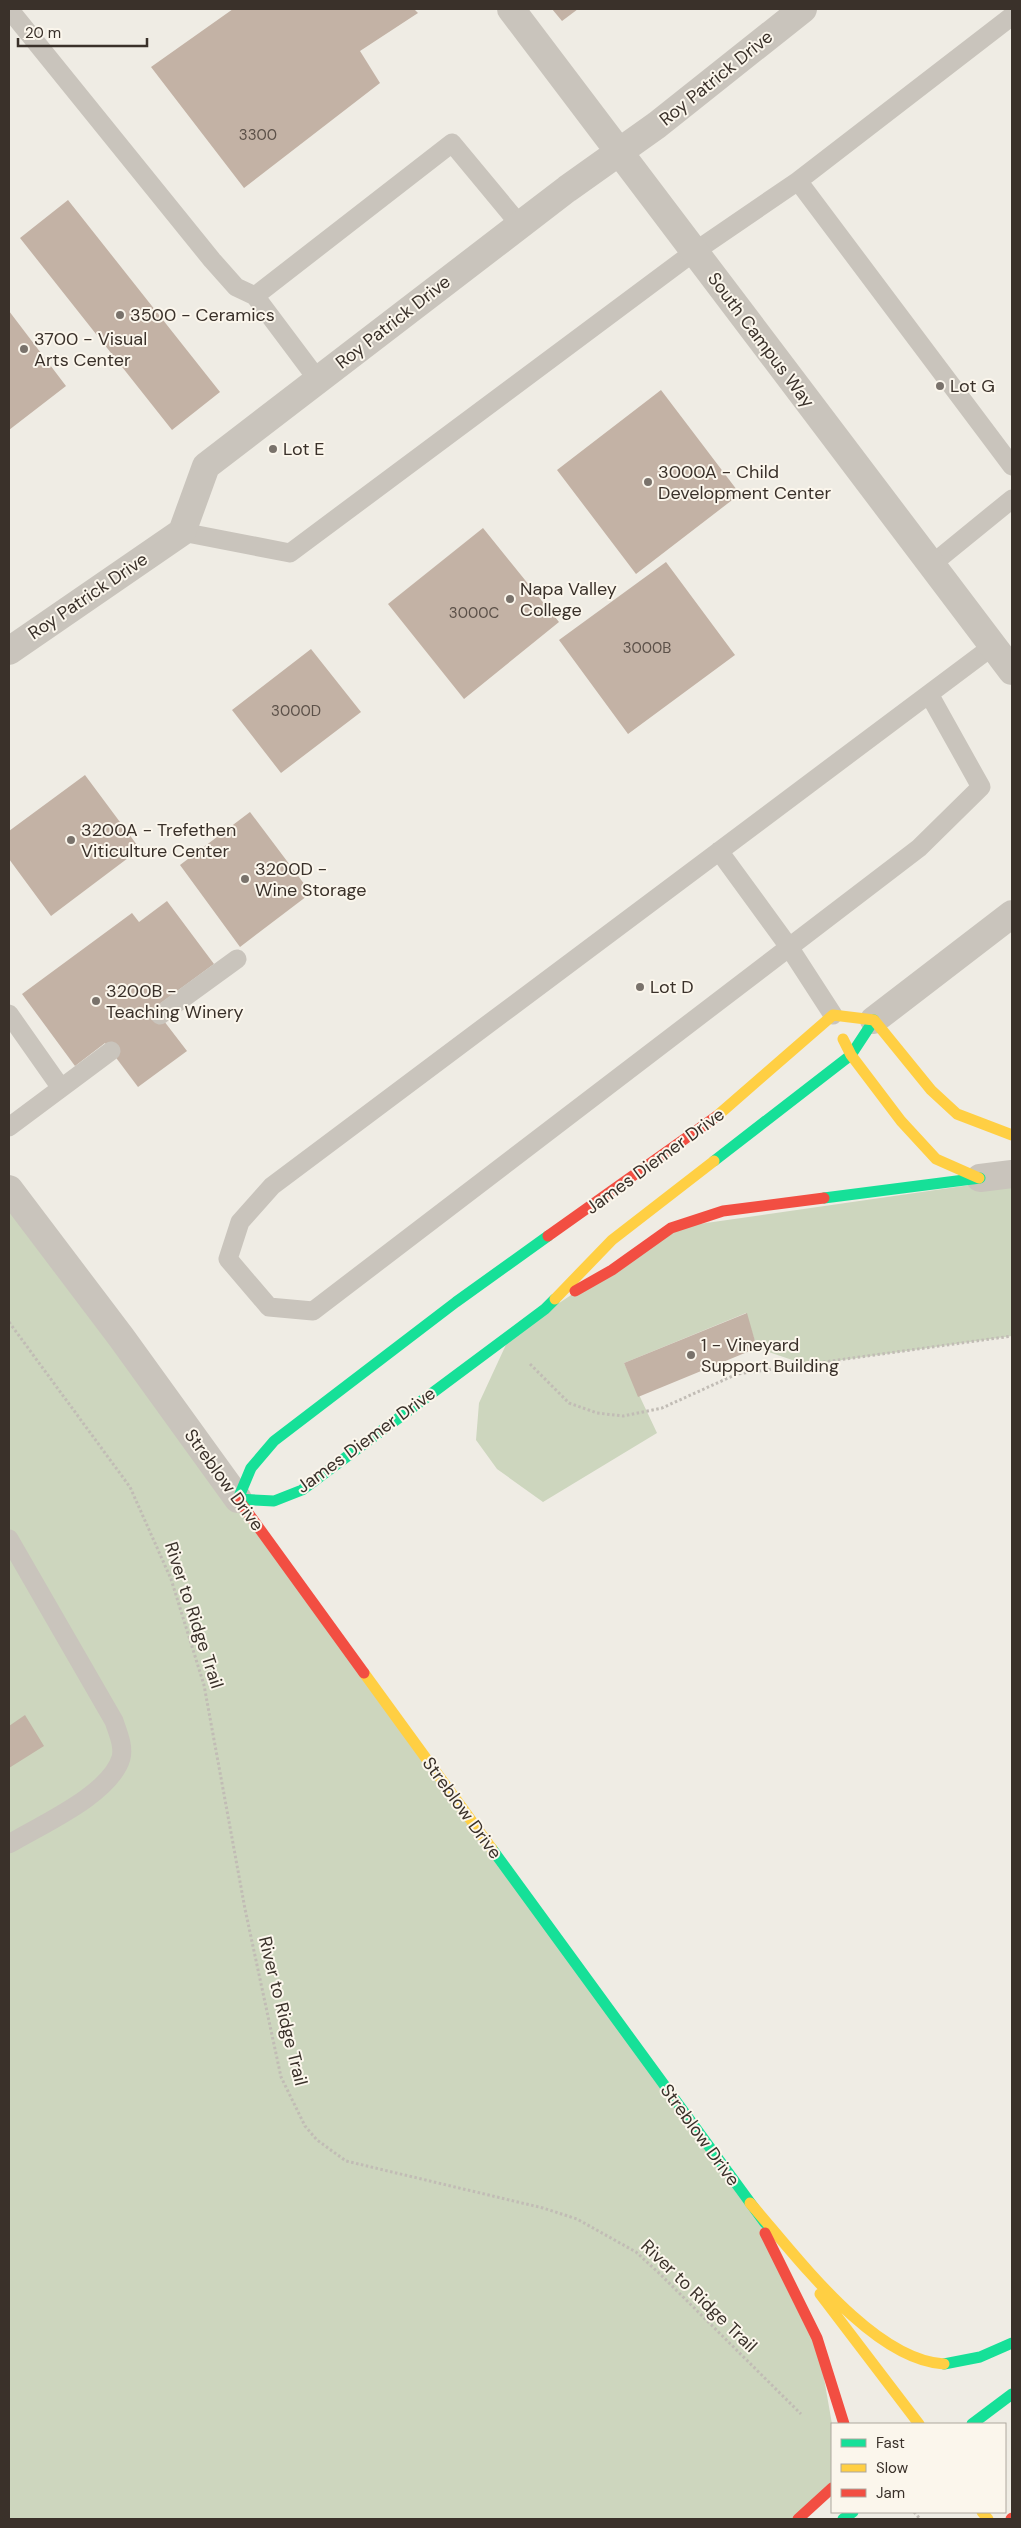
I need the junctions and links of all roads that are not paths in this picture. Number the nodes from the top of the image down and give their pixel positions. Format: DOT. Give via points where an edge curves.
graph roads {
  1 [pos="9,9"];
  2 [pos="511,9"];
  3 [pos="803,9"];
  4 [pos="1012,16"];
  5 [pos="618,152"];
  6 [pos="798,181"];
  7 [pos="520,225"];
  8 [pos="694,252"];
  9 [pos="255,296"];
  10 [pos="318,380"];
  11 [pos="1012,466"];
  12 [pos="1012,499"];
  13 [pos="182,532"];
  14 [pos="931,565"];
  15 [pos="993,646"];
  16 [pos="9,651"];
  17 [pos="1012,671"];
  18 [pos="930,694"];
  19 [pos="719,851"];
  20 [pos="1012,914"];
  21 [pos="789,947"];
  22 [pos="237,960"];
  23 [pos="9,1014"];
  24 [pos="160,1015"];
  25 [pos="833,1015"];
  26 [pos="874,1020"];
  27 [pos="111,1051"];
  28 [pos="850,1055"];
  29 [pos="61,1088"];
  30 [pos="9,1126"];
  31 [pos="1012,1135"];
  32 [pos="1012,1174"];
  33 [pos="980,1178"];
  34 [pos="9,1189"];
  35 [pos="545,1309"];
  36 [pos="238,1499"];
  37 [pos="9,1539"];
  38 [pos="9,1844"];
  39 [pos="750,2203"];
  40 [pos="1012,2343"];
  41 [pos="1012,2394"];
  42 [pos="844,2423"];
  43 [pos="918,2423"];
  44 [pos="973,2423"];
  45 [pos="831,2489"];
  46 [pos="798,2519"];
  1 -- 9 [label="lane" via="212,260 236,286"];
  2 -- 5 [label="street, South Campus Way"];
  3 -- 5 [label="street, Roy Patrick Drive"];
  4 -- 6 [label="lane"];
  5 -- 7 [label="street, Roy Patrick Drive"];
  5 -- 8 [label="street, South Campus Way"];
  6 -- 8 [label="lane"];
  6 -- 11 [label="lane"];
  7 -- 9 [label="lane" via="452,143"];
  7 -- 10 [label="street, Roy Patrick Drive"];
  8 -- 13 [label="lane" via="290,553"];
  8 -- 14 [label="street, South Campus Way"];
  9 -- 10 [label="lane"];
  10 -- 13 [label="street, Roy Patrick Drive" via="206,466"];
  12 -- 14 [label="lane"];
  13 -- 16 [label="street, Roy Patrick Drive"];
  14 -- 15 [label="street, South Campus Way"];
  15 -- 17 [label="street, South Campus Way"];
  15 -- 18 [label="lane"];
  18 -- 19 [label="lane"];
  18 -- 21 [label="lane" via="981,787 919,848"];
  19 -- 21 [label="lane"];
  19 -- 21 [label="lane" via="272,1186 240,1222 228,1259 269,1307 313,1311"];
  20 -- 26 [label="street"];
  21 -- 25 [label="lane"];
  22 -- 24 [label="lane"];
  23 -- 29 [label="lane"];
  25 -- 26 [label="street"];
  25 -- 28 [label="street"];
  25 -- 36 [label="street, James Diemer Drive" via="730,1107 456,1302 274,1441 251,1468"];
  26 -- 28 [label="street, James Diemer Drive"];
  26 -- 31 [label="street" via="931,1090 957,1114"];
  27 -- 29 [label="lane"];
  28 -- 33 [label="street" via="901,1121 936,1159"];
  28 -- 35 [label="street, James Diemer Drive" via="612,1240"];
  29 -- 30 [label="lane"];
  32 -- 33 [label="street"];
  33 -- 35 [label="street" via="723,1211 671,1228 612,1270"];
  34 -- 36 [label="street, Streblow Drive"];
  35 -- 36 [label="street, James Diemer Drive" via="302,1490 274,1501"];
  36 -- 39 [label="street, Streblow Drive"];
  37 -- 38 [label="lane" via="114,1721 122,1741 121,1758 113,1774 90,1796"];
  39 -- 40 [label="street" via="832,2294 903,2355 922,2362 968,2362"];
  39 -- 42 [label="street" via="817,2338"];
  39 -- 43 [label="street, Streblow Drive"];
  41 -- 44 [label="street"];
  45 -- 46 [label="street"];
}
